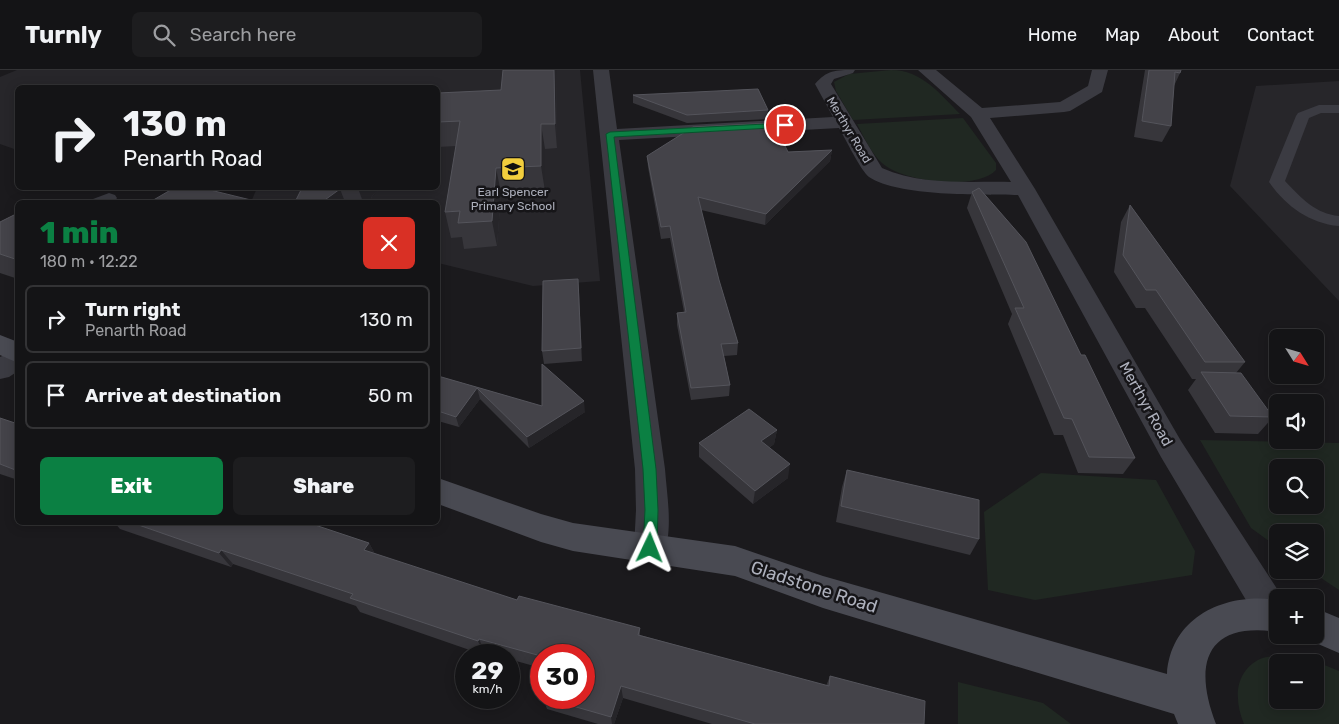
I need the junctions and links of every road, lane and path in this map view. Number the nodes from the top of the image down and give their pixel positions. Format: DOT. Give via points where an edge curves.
graph roads {
  1 [pos="601,70"];
  2 [pos="846,70"];
  3 [pos="926,70"];
  4 [pos="1100,70"];
  5 [pos="1339,109"];
  6 [pos="978,114"];
  7 [pos="844,122"];
  8 [pos="610,134"];
  9 [pos="1025,188"];
  10 [pos="1339,221"];
  11 [pos="0,344"];
  12 [pos="15,352"];
  13 [pos="15,360"];
  14 [pos="0,370"];
  15 [pos="440,493"];
  16 [pos="650,548"];
  17 [pos="1269,604"];
  18 [pos="1269,615"];
  19 [pos="1324,629"];
  20 [pos="1339,636"];
  21 [pos="1192,711"];
  1 -- 8 [label="street"];
  2 -- 7 [label="street, Merthyr Road" via="828,76 823,84"];
  3 -- 6 [label="street, Merthyr Road"];
  4 -- 6 [label="street" via="1096,88 1064,106"];
  5 -- 10 [label="lane" via="1320,108 1303,116 1277,182 1303,210 1328,221"];
  6 -- 9 [label="street, Merthyr Road"];
  7 -- 8 [label="street"];
  7 -- 9 [label="street, Merthyr Road" via="869,164 888,179 923,185"];
  8 -- 16 [label="street" via="650,469"];
  9 -- 17 [label="street, Merthyr Road" via="1171,449"];
  11 -- 12 [label="street"];
  13 -- 14 [label="street"];
  15 -- 16 [label="street, Gladstone Road" via="565,535"];
  16 -- 21 [label="street, Gladstone Road" via="735,562"];
  18 -- 21 [label="street" via="1240,615 1214,624 1195,641 1186,667"];
  19 -- 20 [label="street"];
}
